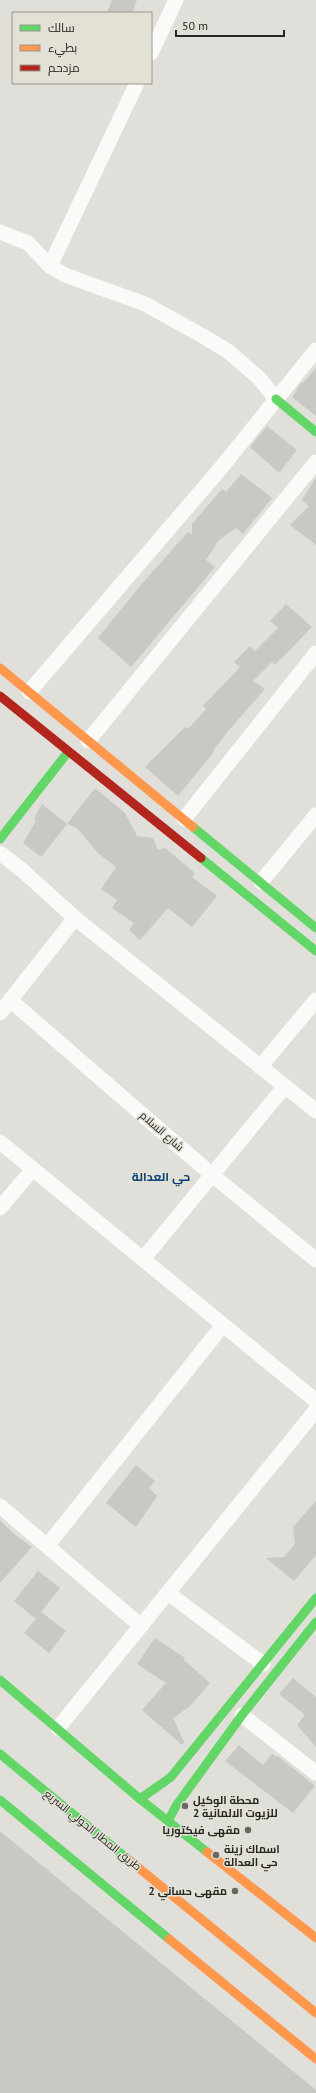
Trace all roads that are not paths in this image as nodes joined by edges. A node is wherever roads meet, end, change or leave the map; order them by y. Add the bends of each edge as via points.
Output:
1 (176, 0) edge
2 (152, 51) edge
3 (137, 84) edge
4 (0, 232) edge
5 (50, 266) junction
6 (316, 350) edge
7 (276, 399) junction
8 (316, 432) edge
9 (316, 462) edge
10 (316, 653) edge
11 (0, 668) edge
12 (30, 692) junction
13 (0, 696) edge
14 (88, 741) junction
15 (68, 752) junction
16 (316, 815) edge
17 (184, 819) junction
18 (172, 836) junction
19 (0, 839) edge
20 (0, 853) edge
21 (261, 882) junction
22 (75, 918) junction
23 (316, 928) edge
24 (316, 951) edge
25 (10, 1000) junction
26 (316, 1000) edge
27 (0, 1013) edge
28 (260, 1067) junction
29 (284, 1086) junction
30 (316, 1110) edge
31 (0, 1142) edge
32 (33, 1169) junction
33 (211, 1174) junction
34 (0, 1208) edge
35 (143, 1259) junction
36 (316, 1260) edge
37 (223, 1325) junction
38 (316, 1401) edge
39 (316, 1410) edge
40 (0, 1506) edge
41 (47, 1546) junction
42 (168, 1593) junction
43 (316, 1598) edge
44 (141, 1626) junction
45 (315, 1626) edge
46 (284, 1638) junction
47 (295, 1648) junction
48 (263, 1664) junction
49 (0, 1680) edge
50 (242, 1714) junction
51 (58, 1728) junction
52 (0, 1754) edge
53 (316, 1773) edge
54 (171, 1777) junction
55 (188, 1789) junction
56 (140, 1799) junction
57 (0, 1800) edge
58 (168, 1821) junction
59 (118, 1851) junction
60 (118, 1864) dead end
61 (110, 1875) dead end
62 (96, 1879) junction
63 (159, 1884) junction
64 (145, 1885) dead end
65 (134, 1895) dead end
66 (134, 1910) junction
67 (316, 1938) edge
68 (316, 2013) edge
69 (316, 2058) edge

1 - 2 street
3 - 5 street
4 - 5 street via 28,243
5 - 7 street via 65,275 144,304 183,324 229,352 259,378
6 - 7 street
7 - 8 main road
7 - 12 street via 220,469
9 - 14 street
10 - 17 street
11 - 12 main road
12 - 14 main road
13 - 15 main road
14 - 17 main road
15 - 18 main road
15 - 19 main road
16 - 21 street
17 - 18 main road
17 - 21 main road
18 - 24 main road
20 - 22 street
21 - 23 main road
22 - 25 street
22 - 28 street
25 - 27 street
25 - 33 street, شارع السلام
26 - 28 street
28 - 29 street
29 - 30 street
29 - 33 street
31 - 32 street
32 - 34 street
32 - 35 street
33 - 35 street
33 - 36 street, شارع السلام
35 - 37 street
37 - 38 street
37 - 41 street
39 - 42 street
40 - 41 street
41 - 44 street
42 - 44 street
42 - 48 street
43 - 46 main road
44 - 51 street
45 - 47 main road
46 - 47 main road
46 - 48 main road
47 - 50 main road
48 - 54 main road
49 - 51 main road
50 - 53 street
50 - 55 main road
51 - 56 main road
52 - 59 main road, طريق المطار الحولي السريع
54 - 55 main road via 177,1787
54 - 56 main road
55 - 58 main road
56 - 58 main road
57 - 62 main road
58 - 67 main road
59 - 60 main road
59 - 63 main road, طريق المطار الحولي السريع
61 - 62 main road
62 - 66 main road
63 - 64 main road
63 - 68 main road, طريق المطار الحولي السريع
65 - 66 main road
66 - 69 main road

